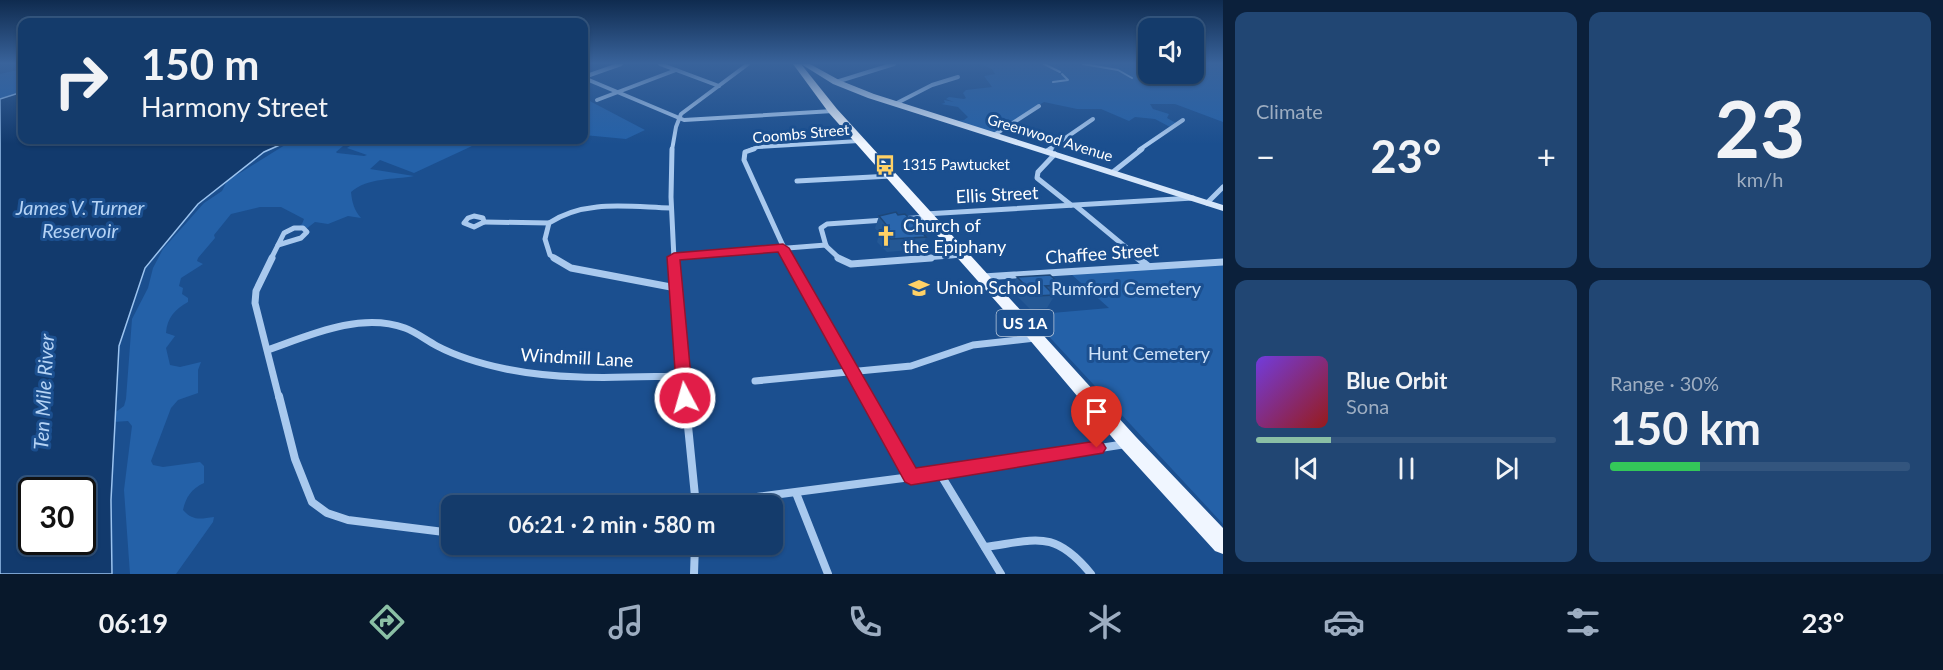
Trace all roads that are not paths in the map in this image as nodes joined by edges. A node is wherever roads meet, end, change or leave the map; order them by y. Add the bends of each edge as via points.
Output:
1 (615, 91) edge
2 (621, 91) edge
3 (713, 91) edge
4 (814, 91) edge
5 (860, 91) edge
6 (922, 91) edge
7 (618, 92) junction
8 (597, 100) dead end
9 (895, 104) junction
10 (1039, 106) dead end
11 (829, 107) junction
12 (678, 118) junction
13 (1093, 119) dead end
14 (1183, 120) dead end
15 (994, 135) junction
16 (859, 141) junction
17 (1051, 153) junction
18 (1113, 172) junction
19 (891, 176) junction
20 (797, 181) dead end
21 (1223, 187) edge
22 (1193, 198) junction
23 (1207, 202) junction
24 (1073, 206) junction
25 (671, 208) junction
26 (1223, 208) edge
27 (926, 215) junction
28 (484, 222) dead end
29 (549, 223) junction
30 (278, 245) junction
31 (826, 245) junction
32 (783, 248) junction
33 (962, 255) junction
34 (674, 257) junction
35 (1223, 262) edge
36 (1148, 266) junction
37 (983, 277) junction
38 (676, 288) junction
39 (1038, 338) junction
40 (268, 350) junction
41 (852, 372) junction
42 (682, 376) junction
43 (756, 381) dead end
44 (1129, 443) junction
45 (939, 472) junction
46 (911, 477) junction
47 (796, 493) junction
48 (695, 495) edge
49 (779, 495) edge
50 (441, 532) edge
51 (1223, 544) edge
52 (985, 547) junction
53 (695, 555) edge
54 (694, 574) edge
55 (828, 574) edge
56 (1001, 574) edge
57 (1091, 574) edge

1 - 7 street
2 - 7 street
3 - 12 street
4 - 11 main road, US 1A
5 - 9 street, Greenwood Avenue
6 - 9 street
7 - 8 street
7 - 12 street
9 - 15 street, Greenwood Avenue
10 - 15 street
11 - 12 street
11 - 16 main road, US 1A
12 - 25 street via 672,146
13 - 17 street
14 - 18 street
15 - 17 street, Greenwood Avenue
16 - 19 main road, US 1A
16 - 32 street, Coombs Street via 758,147 746,152 744,160
17 - 18 street, Greenwood Avenue
17 - 24 street via 1037,178
18 - 22 street, Greenwood Avenue
19 - 20 street
19 - 27 main road, US 1A
21 - 23 street
22 - 23 street, Greenwood Avenue
22 - 24 street, Ellis Street
23 - 26 street, Greenwood Avenue
24 - 27 street, Ellis Street
24 - 36 street
25 - 29 street via 593,207 562,213
25 - 34 street
27 - 31 street, Ellis Street via 827,224 820,232
27 - 33 main road, US 1A
28 - 29 street
29 - 38 street via 546,248 571,268
30 - 30 street via 301,238 307,230 289,229
30 - 40 street via 255,291
31 - 32 street
31 - 33 street via 837,259 850,264
32 - 34 street
32 - 41 street
33 - 37 main road, US 1A
34 - 38 street
35 - 36 street, Chaffee Street
36 - 37 street, Chaffee Street
37 - 39 main road, US 1A
38 - 42 street
39 - 41 street via 973,345 922,364
39 - 44 main road, US 1A
40 - 42 street, Windmill Lane via 326,330 381,323 408,330 459,356 506,370 552,376
40 - 50 street via 295,459 312,502 327,513 348,520
41 - 43 street
41 - 46 street
42 - 48 street
44 - 45 street
44 - 51 main road, US 1A
45 - 46 street
45 - 52 street
46 - 47 street
47 - 49 street
47 - 55 street
52 - 56 street
52 - 57 street via 1057,541 1078,556
53 - 54 street

